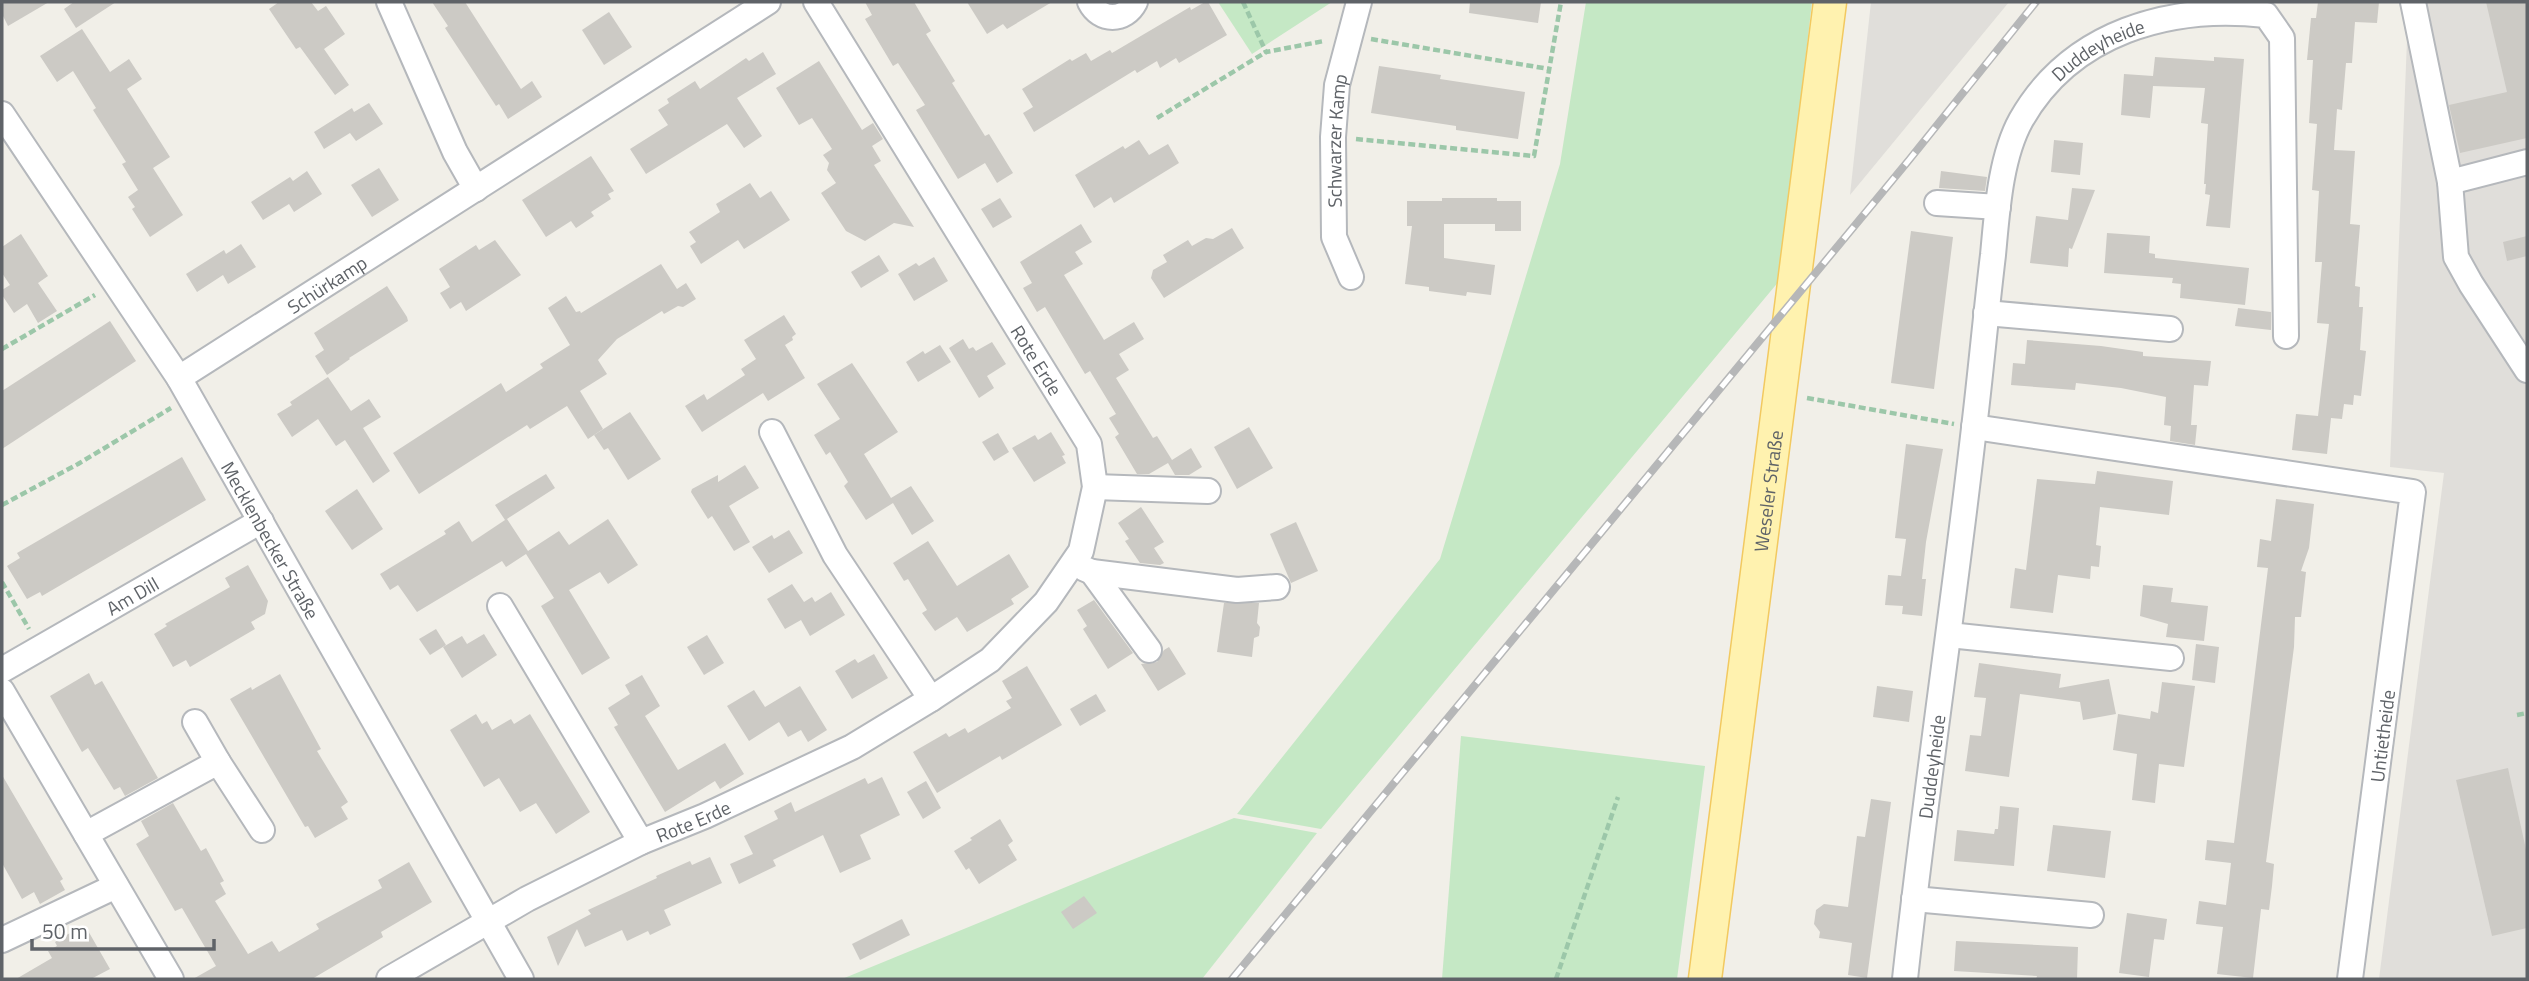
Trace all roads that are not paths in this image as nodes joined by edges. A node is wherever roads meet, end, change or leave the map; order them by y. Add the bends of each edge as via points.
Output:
1 (389, 2) edge
2 (768, 2) edge
3 (816, 2) edge
4 (1090, 2) edge
5 (1135, 2) edge
6 (1359, 2) edge
7 (1830, 2) edge
8 (2413, 2) edge
9 (2, 114) edge
10 (2527, 162) edge
11 (2450, 183) junction
12 (475, 189) junction
13 (1937, 203) dead end
14 (1998, 207) junction
15 (1351, 277) dead end
16 (1986, 313) junction
17 (2170, 328) dead end
18 (2286, 336) dead end
19 (2527, 370) edge
20 (179, 378) junction
21 (1974, 427) junction
22 (772, 432) dead end
23 (1095, 488) junction
24 (1208, 491) dead end
25 (261, 521) junction
26 (1083, 567) junction
27 (1276, 587) dead end
28 (500, 606) dead end
29 (1949, 635) junction
30 (1149, 650) dead end
31 (2171, 658) dead end
32 (2, 670) edge
33 (2, 691) edge
34 (931, 699) junction
35 (195, 722) dead end
36 (218, 762) junction
37 (262, 830) dead end
38 (86, 834) junction
39 (641, 842) junction
40 (116, 886) junction
41 (1914, 899) junction
42 (2091, 915) dead end
43 (487, 922) junction
44 (2, 940) edge
45 (172, 979) edge
46 (389, 979) edge
47 (521, 979) edge
48 (1705, 979) edge
49 (1905, 979) edge
50 (2350, 979) edge

1 - 12 street
2 - 12 street, Schürkamp
3 - 23 street, Rote Erde via 1089,444
4 - 5 street via 1101,15 1116,17 1130,11
6 - 15 street, Schwarzer Kamp via 1337,85 1334,137 1334,237
7 - 48 main road, Weseler Straße
8 - 11 street
9 - 20 street, Mecklenbecker Straße
10 - 11 street
11 - 19 street via 2456,257
12 - 20 street, Schürkamp
13 - 14 street
14 - 16 street, Duddeyheide
14 - 18 street, Duddeyheide via 2001,176 2020,121 2053,75 2096,43 2152,21 2230,11 2266,15 2282,38
16 - 17 street
16 - 21 street, Duddeyheide
20 - 25 street, Mecklenbecker Straße
21 - 29 street, Duddeyheide
21 - 50 street, Untietheide via 2413,492
22 - 34 street via 835,555
23 - 24 street
23 - 26 street, Rote Erde via 1081,551
25 - 32 street, Am Dill
25 - 43 street, Mecklenbecker Straße
26 - 27 street via 1237,590
26 - 30 street
26 - 34 street, Rote Erde via 989,660
28 - 39 street, Rote Erde
29 - 31 street
29 - 41 street, Duddeyheide
33 - 38 street
34 - 39 street, Rote Erde via 852,747
35 - 36 street
36 - 37 street
36 - 38 street
38 - 40 street
39 - 43 street, Rote Erde
40 - 44 street
40 - 45 street
41 - 42 street
41 - 49 street, Duddeyheide
43 - 46 street
43 - 47 street, Mecklenbecker Straße

